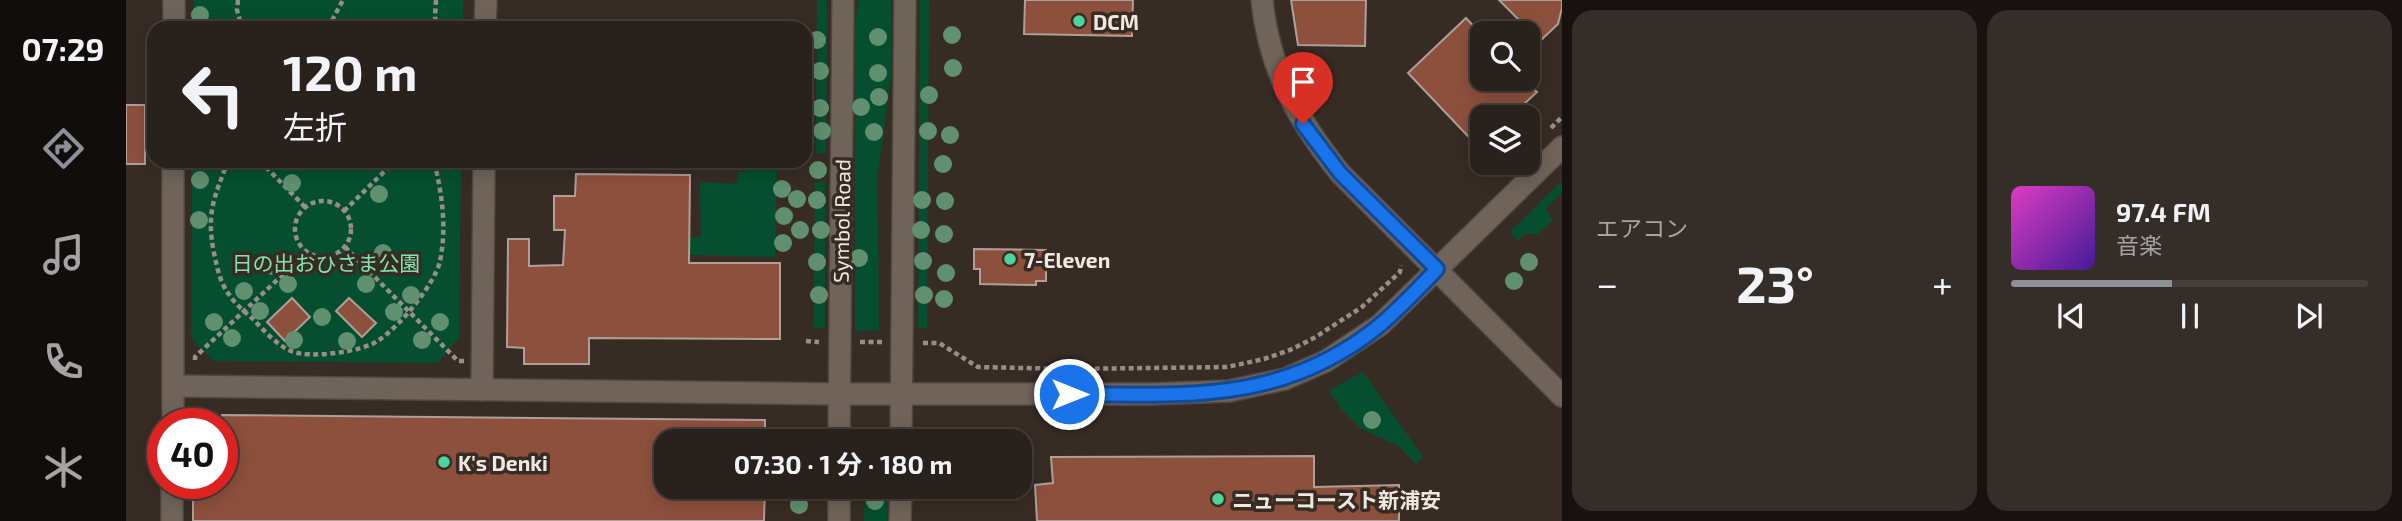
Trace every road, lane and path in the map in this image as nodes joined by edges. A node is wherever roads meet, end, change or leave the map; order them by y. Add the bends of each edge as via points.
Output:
1 (174, 0) edge
2 (237, 0) edge
3 (343, 0) edge
4 (436, 0) edge
5 (485, 0) edge
6 (843, 0) edge
7 (905, 0) edge
8 (1262, 0) edge
9 (174, 21) edge
10 (240, 21) edge
11 (332, 21) edge
12 (436, 21) edge
13 (485, 21) edge
14 (1562, 147) edge
15 (173, 168) edge
16 (225, 168) edge
17 (267, 168) edge
18 (388, 168) edge
19 (436, 168) edge
20 (484, 168) edge
21 (306, 208) junction
22 (344, 211) junction
23 (345, 247) junction
24 (1415, 247) junction
25 (307, 252) junction
26 (1437, 269) junction
27 (244, 310) junction
28 (408, 311) junction
29 (806, 341) dead end
30 (840, 342) junction
31 (902, 342) junction
32 (482, 361) junction
33 (183, 386) junction
34 (482, 390) junction
35 (901, 393) junction
36 (839, 394) junction
37 (1562, 396) edge
38 (177, 408) edge
39 (839, 429) edge
40 (901, 429) edge
41 (173, 499) edge
42 (839, 499) edge
43 (901, 499) edge
44 (172, 521) edge
45 (839, 521) edge
46 (900, 521) edge

1 - 9 street
2 - 10 path
3 - 11 path
4 - 12 path
5 - 13 street
6 - 30 street, Symbol Road
7 - 31 street
8 - 24 street via 1278,72 1303,124 1340,173
14 - 26 street
15 - 33 street
16 - 27 path via 209,228 217,270 228,294
17 - 21 path
18 - 22 path
19 - 28 path via 444,232 439,264
20 - 32 street
21 - 22 path via 327,202
21 - 25 path via 296,230
22 - 23 path via 351,228
23 - 25 path via 330,256
23 - 28 path
24 - 26 street
24 - 31 path via 1401,261 1400,272 1336,325 1290,350 1227,367 978,367 939,343
25 - 27 path
26 - 35 street via 1380,325 1326,361 1285,379 1198,393
26 - 37 street
27 - 28 path via 291,351 313,354 378,341
27 - 33 path via 195,357
28 - 32 path via 458,361
29 - 30 path
30 - 31 path
30 - 36 street, Symbol Road
31 - 35 street
32 - 34 street
33 - 34 street
33 - 38 street
34 - 36 street
35 - 36 street
35 - 40 street
36 - 39 street, Symbol Road
41 - 44 street
42 - 45 street
43 - 46 street

